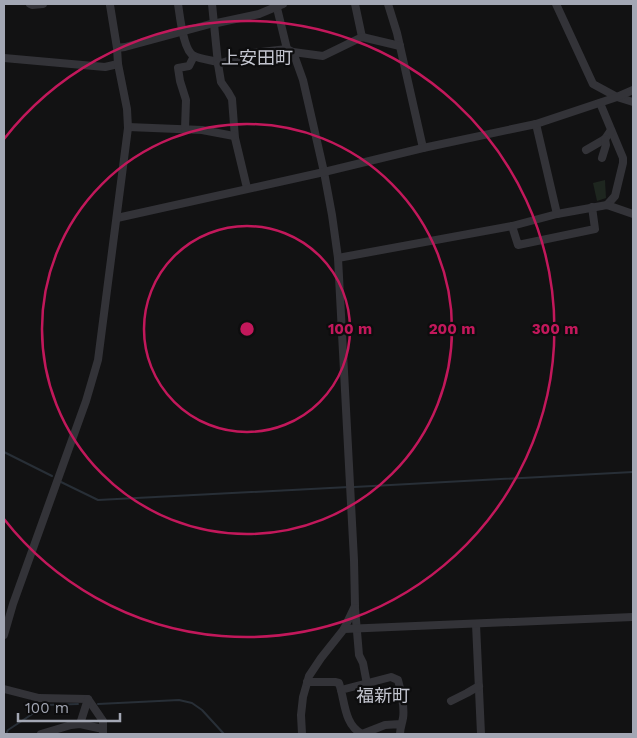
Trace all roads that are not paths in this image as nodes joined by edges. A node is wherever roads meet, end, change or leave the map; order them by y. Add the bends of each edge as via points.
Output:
1 (30, 4) edge
2 (43, 4) edge
3 (178, 4) edge
4 (212, 4) edge
5 (355, 4) edge
6 (388, 4) edge
7 (556, 4) edge
8 (109, 5) edge
9 (278, 5) edge
10 (214, 22) junction
11 (183, 31) junction
12 (362, 37) junction
13 (400, 46) junction
14 (117, 48) junction
15 (290, 51) junction
16 (194, 56) junction
17 (4, 58) edge
18 (218, 63) junction
19 (118, 64) junction
20 (633, 90) edge
21 (617, 97) junction
22 (633, 102) edge
23 (600, 103) junction
24 (536, 124) junction
25 (128, 127) junction
26 (185, 129) junction
27 (611, 130) junction
28 (234, 136) junction
29 (605, 139) junction
30 (424, 148) junction
31 (586, 150) dead end
32 (602, 158) dead end
33 (324, 172) junction
34 (247, 188) junction
35 (607, 205) junction
36 (592, 207) junction
37 (558, 214) junction
38 (633, 214) edge
39 (117, 218) junction
40 (512, 226) junction
41 (338, 258) junction
42 (355, 606) junction
43 (633, 617) edge
44 (476, 624) junction
45 (357, 629) junction
46 (344, 630) junction
47 (4, 635) edge
48 (307, 682) junction
49 (367, 684) junction
50 (479, 686) junction
51 (4, 689) edge
52 (341, 690) junction
53 (88, 699) junction
54 (451, 701) dead end
55 (80, 724) junction
56 (401, 724) junction
57 (52, 732) edge
58 (103, 732) edge
59 (41, 734) edge
60 (302, 734) edge
61 (362, 734) edge
62 (400, 734) edge
63 (481, 734) edge

1 - 2 street
3 - 11 street
4 - 10 street
5 - 12 street
6 - 13 street
7 - 21 street via 593,84
8 - 14 street
9 - 10 street via 258,14
9 - 15 street
10 - 11 street
10 - 18 street
11 - 14 street
11 - 16 street via 183,38
12 - 13 street
12 - 15 street via 323,56
13 - 30 street
14 - 19 street
15 - 18 street via 253,53
15 - 33 street via 303,80
16 - 18 street
16 - 26 street via 189,66 178,68 186,100
17 - 19 street via 105,67
18 - 28 street via 221,82 232,99
19 - 25 street
20 - 21 street
21 - 22 street
21 - 23 street
23 - 24 street
23 - 27 street
24 - 30 street
24 - 37 street
25 - 26 street
25 - 39 street
26 - 28 street
27 - 29 street
27 - 35 street via 623,163 616,196
28 - 34 street
29 - 31 street
29 - 32 street
30 - 33 street
33 - 34 street
33 - 41 street
34 - 39 street
35 - 36 street
35 - 38 street
36 - 37 street
36 - 40 street via 595,229 518,245
37 - 40 street
39 - 47 street via 98,360
40 - 41 street
41 - 42 street
42 - 45 street
42 - 46 street
43 - 44 street
44 - 45 street
44 - 50 street
45 - 46 street
45 - 49 street via 358,655
46 - 48 street via 320,658
48 - 52 street via 336,682
48 - 60 street via 302,697
49 - 52 street
49 - 56 street via 391,677 398,680 404,709
50 - 54 street
50 - 63 street
51 - 53 street via 39,698
52 - 61 street via 350,724
53 - 55 street
53 - 58 street via 103,721
55 - 57 street
55 - 58 street
56 - 61 street via 385,725
56 - 62 street
57 - 59 street

